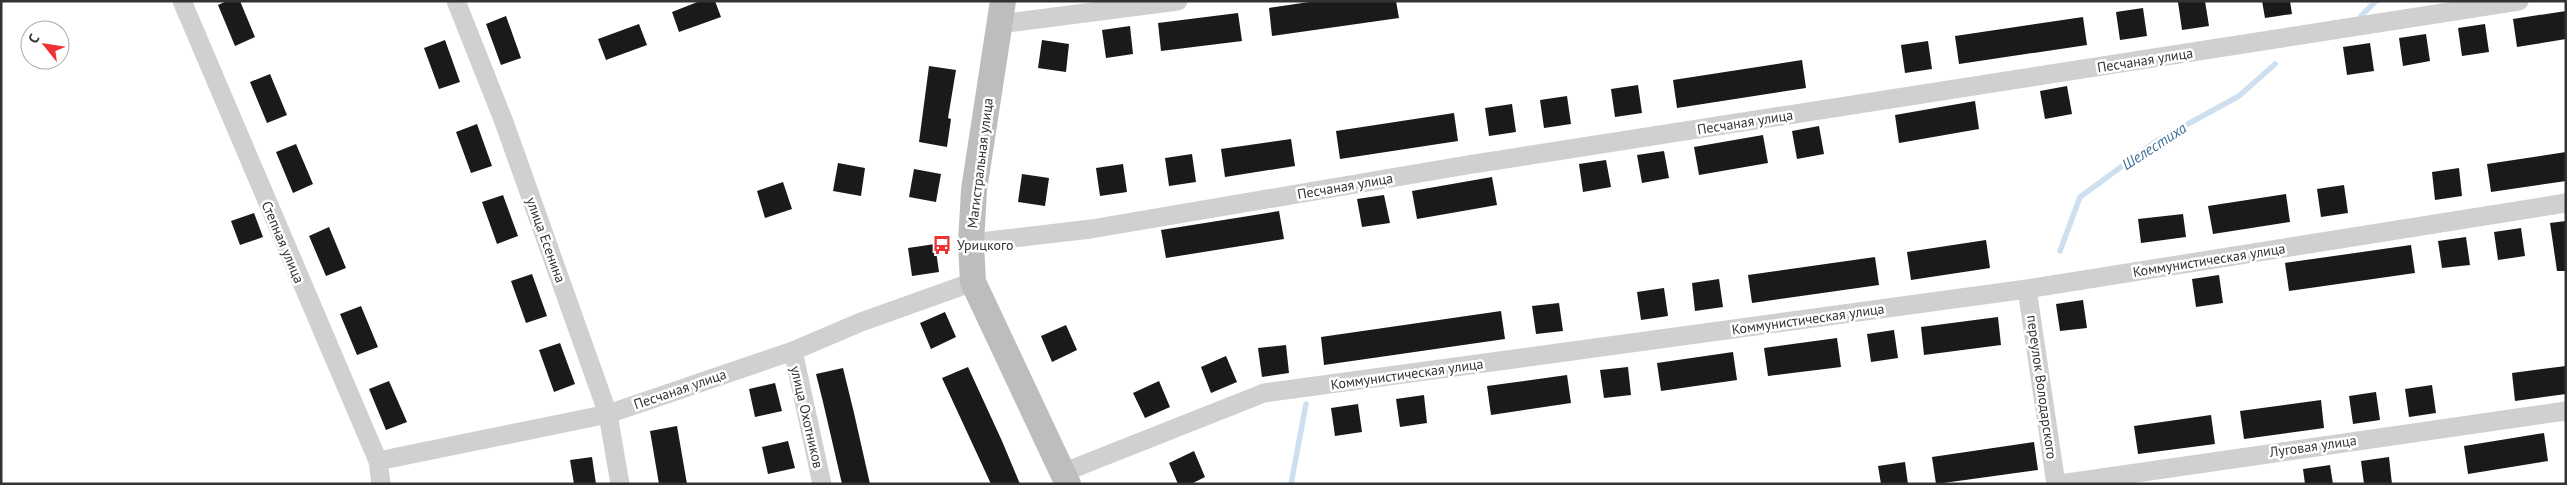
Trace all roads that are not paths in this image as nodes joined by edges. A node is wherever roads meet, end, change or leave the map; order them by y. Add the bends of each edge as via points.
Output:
1 (182, 1) edge
2 (456, 1) edge
3 (1178, 1) edge
4 (2519, 1) edge
5 (1001, 13) edge
6 (2566, 203) edge
7 (971, 243) junction
8 (973, 282) junction
9 (2027, 289) junction
10 (793, 351) junction
11 (2566, 411) edge
12 (608, 414) junction
13 (378, 462) junction
14 (1065, 478) edge
15 (381, 484) edge
16 (620, 484) edge
17 (822, 484) edge
18 (2056, 484) edge
19 (2060, 484) edge

1 - 13 street, Степная улица
2 - 12 street, улица Есенина via 504,122
3 - 5 street
4 - 7 street, Песчаная улица via 1476,164 1091,229
5 - 7 street, Магистральная улица via 974,190
6 - 9 street, Коммунистическая улица
7 - 8 street, Магистральная улица
8 - 10 street, Песчаная улица via 861,322
8 - 14 street, Магистральная улица
9 - 14 street, Коммунистическая улица via 1264,393
9 - 18 street, переулок Володарского
10 - 12 street, Песчаная улица
10 - 17 street, улица Охотников
11 - 19 street, Луговая улица
12 - 13 street, Песчаная улица
12 - 16 street, улица Есенина
13 - 15 street, Степная улица

